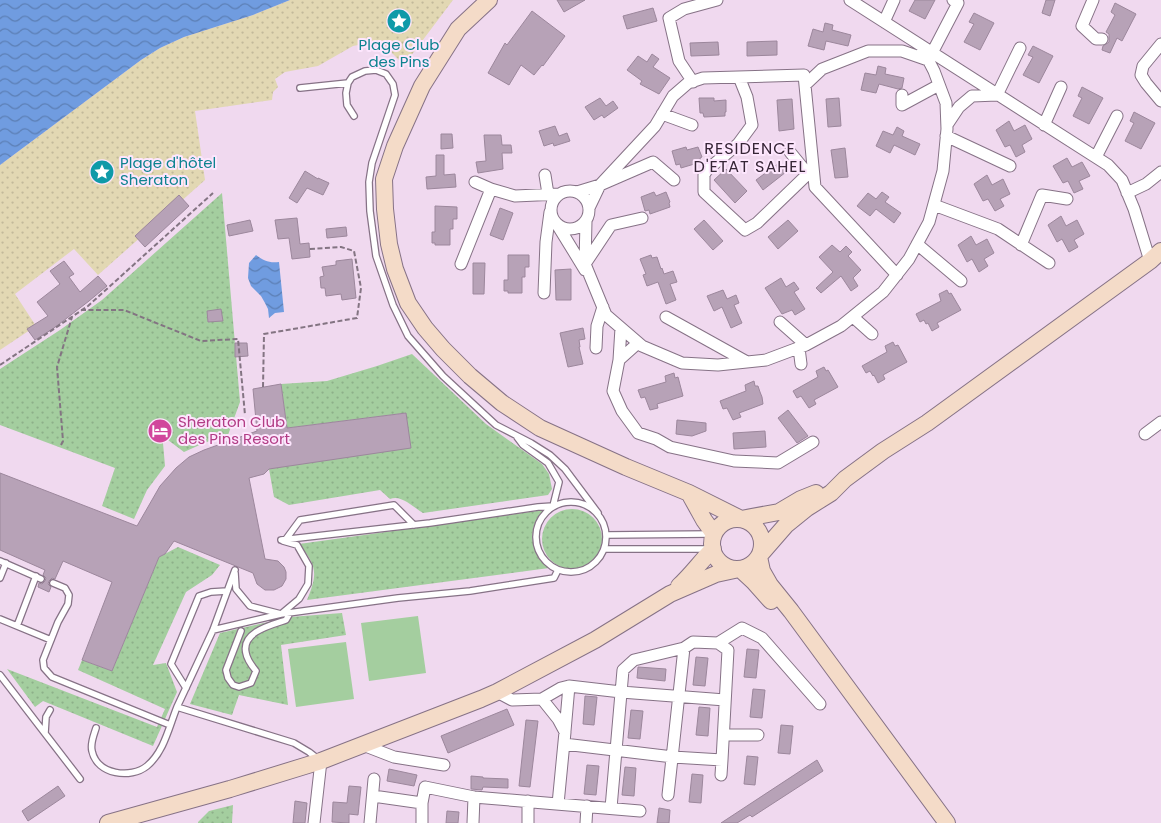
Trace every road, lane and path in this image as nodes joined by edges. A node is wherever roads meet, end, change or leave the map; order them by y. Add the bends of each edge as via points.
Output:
1 (489, 0) edge
2 (717, 0) edge
3 (850, 0) edge
4 (894, 0) edge
5 (953, 0) edge
6 (1093, 0) edge
7 (884, 22) junction
8 (1102, 39) dead end
9 (1161, 44) edge
10 (1020, 48) dead end
11 (930, 56) junction
12 (739, 77) junction
13 (693, 82) junction
14 (348, 83) junction
15 (804, 85) junction
16 (939, 85) junction
17 (1061, 87) dead end
18 (300, 88) dead end
19 (902, 95) dead end
20 (997, 95) junction
21 (1161, 101) edge
22 (662, 114) junction
23 (354, 116) dead end
24 (1117, 116) dead end
25 (692, 124) dead end
26 (1044, 125) junction
27 (946, 130) junction
28 (790, 152) dead end
29 (1096, 157) junction
30 (1010, 166) dead end
31 (810, 172) junction
32 (1161, 172) edge
33 (545, 175) dead end
34 (674, 180) dead end
35 (475, 182) dead end
36 (600, 185) junction
37 (491, 189) junction
38 (577, 192) junction
39 (213, 193) dead end
40 (1128, 193) junction
41 (554, 194) junction
42 (1067, 199) dead end
43 (934, 205) junction
44 (589, 208) junction
45 (550, 210) junction
46 (642, 218) dead end
47 (586, 221) junction
48 (558, 226) junction
49 (917, 244) junction
50 (1021, 244) junction
51 (310, 250) dead end
52 (1156, 256) edge
53 (461, 264) dead end
54 (585, 264) junction
55 (1049, 264) dead end
56 (896, 275) junction
57 (591, 280) junction
58 (961, 281) dead end
59 (544, 293) dead end
60 (603, 307) junction
61 (82, 310) junction
62 (72, 317) junction
63 (666, 317) dead end
64 (853, 317) junction
65 (780, 322) dead end
66 (621, 328) junction
67 (872, 334) dead end
68 (638, 342) junction
69 (802, 346) junction
70 (596, 348) dead end
71 (619, 360) junction
72 (747, 362) junction
73 (801, 364) dead end
74 (0, 365) edge
75 (263, 387) dead end
76 (245, 415) dead end
77 (1161, 422) edge
78 (1145, 434) dead end
79 (516, 435) junction
80 (813, 442) dead end
81 (61, 445) dead end
82 (845, 480) junction
83 (689, 493) junction
84 (553, 506) junction
85 (598, 513) junction
86 (741, 519) junction
87 (414, 525) junction
88 (607, 535) junction
89 (283, 540) junction
90 (714, 542) junction
91 (605, 549) junction
92 (759, 556) junction
93 (3, 562) edge
94 (740, 569) junction
95 (558, 570) junction
96 (0, 578) edge
97 (53, 583) dead end
98 (227, 591) junction
99 (670, 594) junction
100 (290, 613) junction
101 (281, 614) junction
102 (0, 619) edge
103 (17, 626) junction
104 (213, 630) junction
105 (241, 631) dead end
106 (51, 640) junction
107 (718, 643) junction
108 (684, 648) junction
109 (0, 675) edge
110 (569, 686) junction
111 (186, 688) junction
112 (497, 692) junction
113 (621, 692) junction
114 (679, 697) junction
115 (542, 699) junction
116 (724, 700) junction
117 (820, 704) dead end
118 (177, 707) junction
119 (50, 710) dead end
120 (170, 726) junction
121 (96, 728) dead end
122 (565, 732) junction
123 (44, 733) junction
124 (724, 735) junction
125 (758, 735) dead end
126 (564, 744) junction
127 (363, 745) junction
128 (616, 750) junction
129 (673, 757) junction
130 (722, 760) junction
131 (321, 761) junction
132 (444, 765) dead end
133 (721, 775) dead end
134 (80, 779) dead end
135 (374, 779) dead end
136 (668, 795) dead end
137 (373, 796) junction
138 (474, 796) junction
139 (528, 801) junction
140 (422, 802) junction
141 (558, 804) junction
142 (587, 806) junction
143 (611, 808) junction
144 (640, 810) dead end
145 (108, 823) edge
146 (314, 823) edge
147 (370, 823) edge
148 (422, 823) edge
149 (473, 823) edge
150 (528, 823) edge
151 (586, 823) edge
152 (934, 823) edge
153 (947, 823) edge

1 - 83 main road via 458,29 422,86 384,179 389,244 408,303 443,349 502,403 540,428
2 - 13 street via 684,9 669,18 679,61
3 - 7 street
4 - 7 street
5 - 11 street via 958,3
6 - 8 street via 1082,26 1096,39
7 - 11 street via 921,46
9 - 21 street via 1143,66 1140,75
10 - 20 street
11 - 15 street via 902,51 868,51 822,69
11 - 16 street
11 - 20 street
12 - 13 street via 703,78
12 - 15 street via 804,75
12 - 31 street via 752,125 738,144 707,170 704,192 745,230 757,223
13 - 22 street via 673,96
14 - 18 lane
14 - 23 lane via 347,105
14 - 79 lane via 352,77 376,70 386,74 393,84 395,95 372,163 369,182 376,256 392,305 408,336 443,376 496,425
15 - 31 street
16 - 19 street via 902,105
16 - 27 street via 946,103
17 - 26 street
20 - 26 street
20 - 27 street via 972,96 959,107
22 - 25 street
22 - 36 street via 655,126
24 - 29 street
26 - 29 street
27 - 30 street
27 - 43 street via 943,171
28 - 31 street
29 - 40 street via 1122,180
31 - 56 street via 815,187
32 - 40 street
33 - 41 street
34 - 36 street via 653,162
35 - 37 street
36 - 38 street
36 - 44 street
37 - 41 street via 515,196
37 - 53 street
38 - 41 street
38 - 44 street
39 - 61 path
40 - 52 street
41 - 45 street
42 - 50 street via 1042,195
43 - 49 street
43 - 50 street via 998,229
44 - 47 street
45 - 48 street
45 - 59 street
46 - 54 street via 611,225
47 - 48 street via 570,230
47 - 54 street
48 - 57 street
49 - 56 street
49 - 58 street
50 - 55 street
51 - 75 path via 341,248 354,251 361,288 357,318 264,334
52 - 82 main road
54 - 57 street
56 - 64 street via 883,292
57 - 60 street
60 - 66 street via 606,315
60 - 70 street via 597,326
61 - 62 path
61 - 76 path via 124,310 201,340 238,339
62 - 74 path
62 - 81 path via 57,367
63 - 72 street
64 - 67 street
64 - 69 street
65 - 69 street
66 - 68 street
66 - 71 street
68 - 71 street
68 - 72 street via 682,362 718,365
69 - 72 street via 766,360
69 - 73 street
71 - 80 street via 613,391 638,433 670,446 734,461 778,463
77 - 78 street
79 - 84 lane via 523,445 548,463 558,482
79 - 85 lane via 550,455 565,469
82 - 86 main road via 779,512
82 - 92 main road via 786,525
83 - 86 main road
83 - 90 main road
84 - 85 lane via 577,501
84 - 87 lane
84 - 95 lane via 538,522 536,545 548,564
85 - 88 lane
86 - 90 main road via 733,519 719,527
86 - 92 main road via 756,527 760,534 762,549
87 - 89 lane
87 - 89 lane via 394,505 300,520
88 - 90 lane
88 - 91 lane
89 - 101 lane via 297,545 310,566 308,584 299,599
90 - 91 lane
90 - 94 main road via 715,556 725,566
90 - 99 main road via 693,573
91 - 95 lane via 599,559 580,571
92 - 94 main road via 754,563
92 - 153 main road via 770,585
93 - 96 lane
93 - 103 lane via 38,577
94 - 99 main road via 716,574
94 - 152 main road via 784,616
95 - 100 lane via 554,578
97 - 106 lane via 65,588 70,595
98 - 101 lane via 235,570 236,589 250,606
98 - 104 lane
98 - 111 lane via 198,596 171,664
99 - 112 main road via 595,640
100 - 101 lane
100 - 105 lane via 286,620 266,626 246,643 245,651 256,671 251,683 239,687 232,685 226,670
101 - 104 lane
102 - 103 lane
103 - 106 lane
104 - 111 lane
106 - 120 lane via 43,660 44,668 52,677
107 - 108 street via 693,642
107 - 116 street via 728,650
107 - 117 street via 742,628 762,638
108 - 113 street via 634,660 623,670
108 - 114 street
109 - 123 lane
110 - 113 street
110 - 115 street
110 - 122 street
111 - 118 lane
112 - 115 street via 512,700
112 - 127 main road
113 - 114 street
113 - 128 street
114 - 116 street
114 - 129 street
115 - 122 street
116 - 124 street
118 - 120 lane
118 - 131 lane via 294,743
119 - 123 lane
120 - 121 lane via 160,752 146,766 130,773 104,768 97,761 92,752
122 - 126 street
123 - 134 lane
124 - 125 street
124 - 130 street
126 - 128 street
126 - 141 street
127 - 131 main road
127 - 132 street via 394,757
128 - 129 street
128 - 143 street
129 - 130 street
129 - 136 street
130 - 133 street
131 - 145 main road
131 - 146 street
135 - 137 street
137 - 140 street
137 - 147 street
138 - 139 street
138 - 140 street via 425,787
138 - 149 street
139 - 141 street
139 - 150 street
140 - 148 street
141 - 142 street
142 - 143 street
142 - 151 street
143 - 144 street

